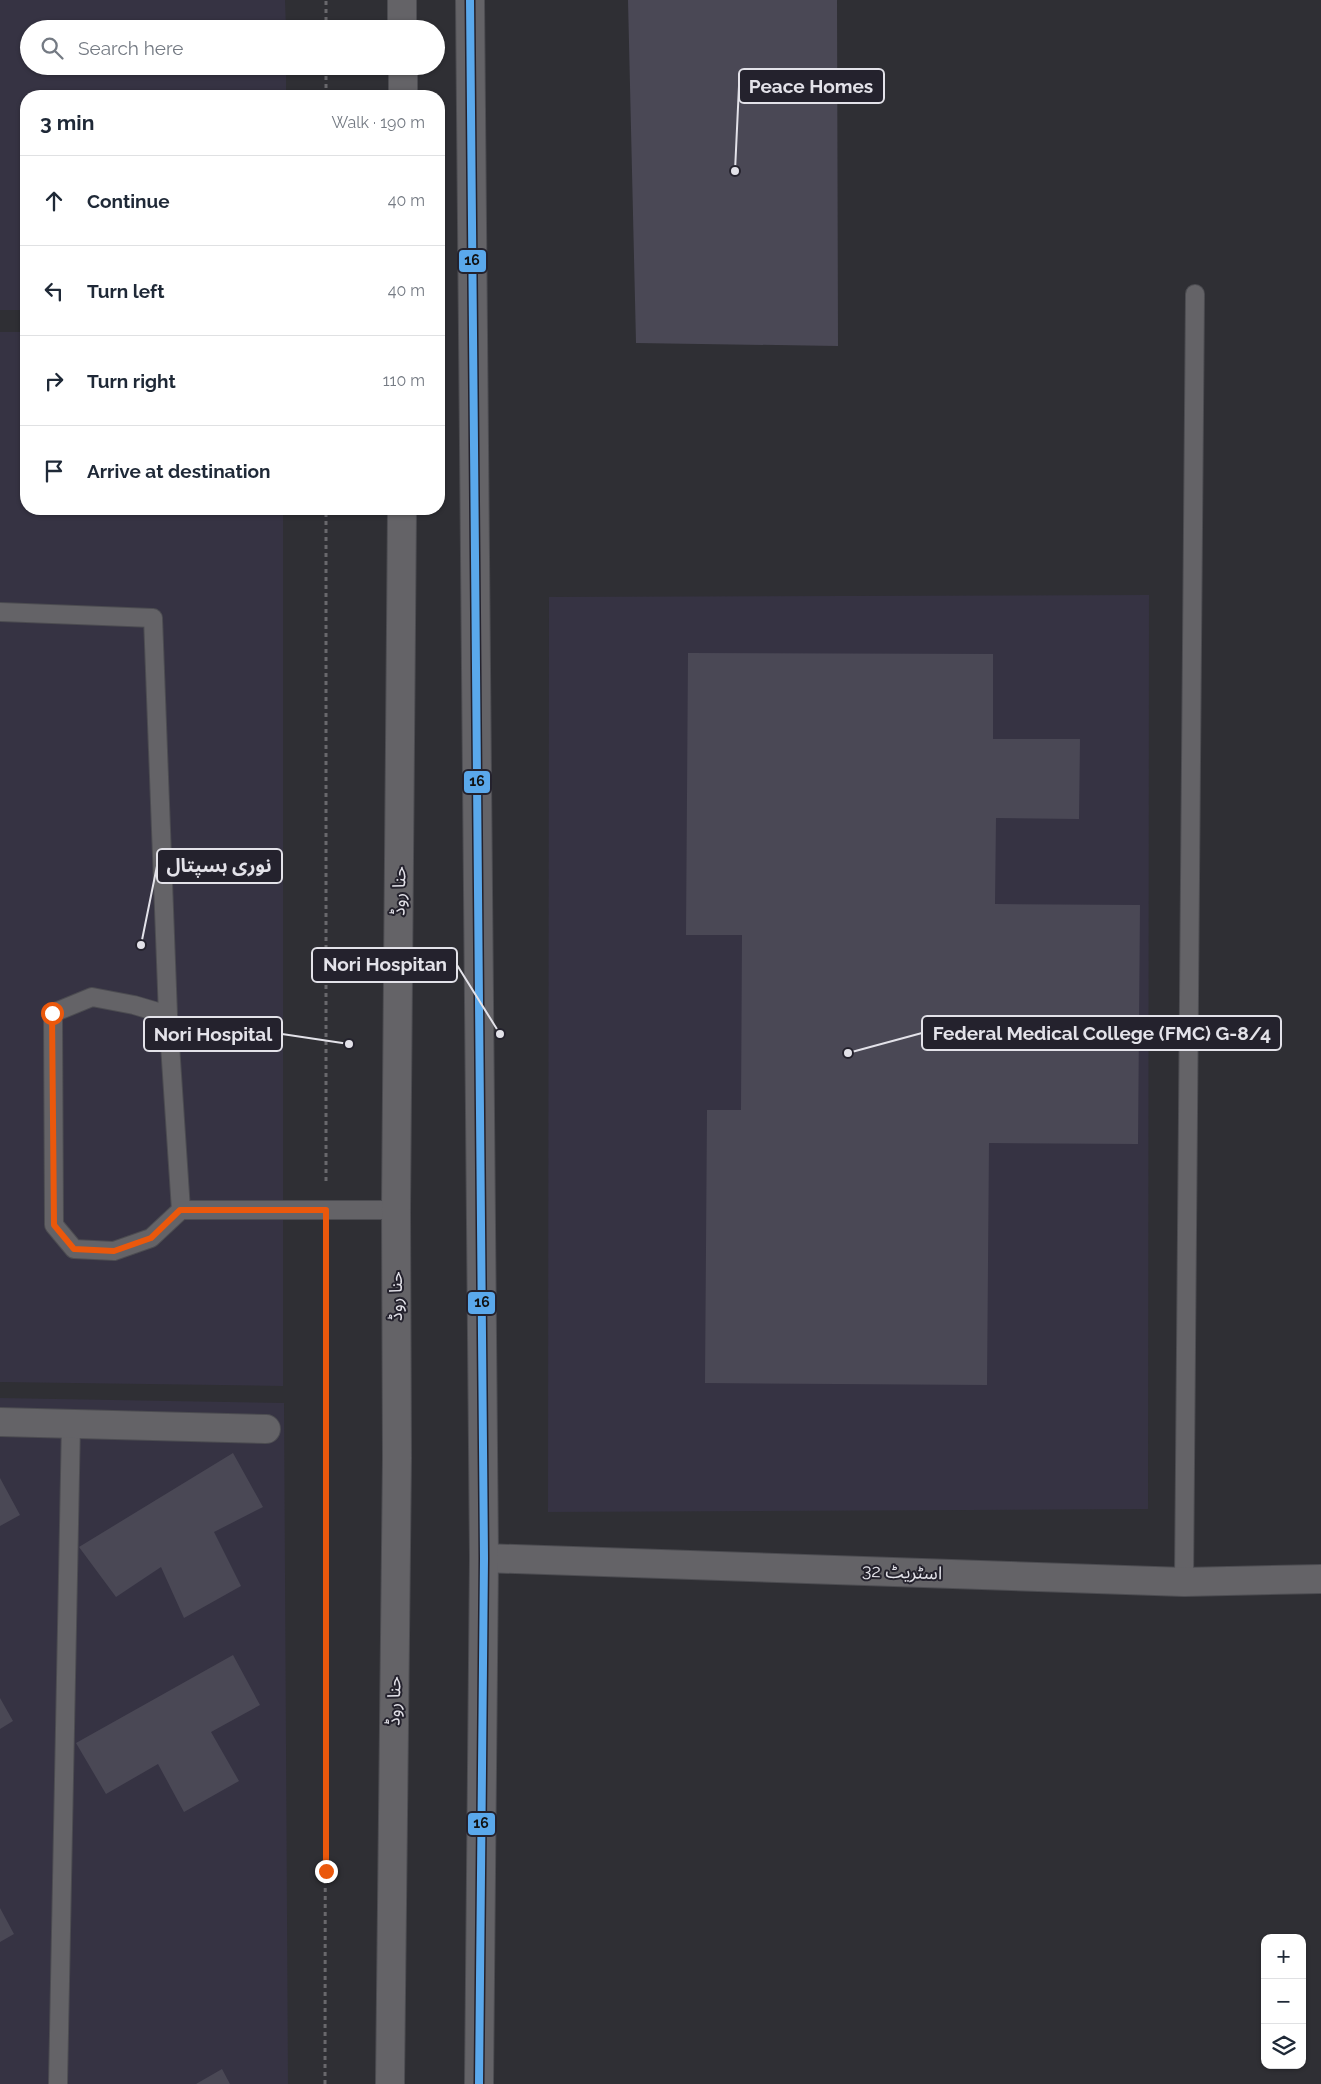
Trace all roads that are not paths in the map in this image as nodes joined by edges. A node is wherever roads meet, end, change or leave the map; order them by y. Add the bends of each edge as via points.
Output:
1 (402, 0) edge
2 (470, 0) edge
3 (402, 20) edge
4 (403, 75) edge
5 (403, 90) edge
6 (1195, 294) dead end
7 (402, 515) edge
8 (0, 612) edge
9 (168, 1015) junction
10 (180, 1210) junction
11 (396, 1210) junction
12 (0, 1422) edge
13 (71, 1423) junction
14 (266, 1428) dead end
15 (484, 1558) junction
16 (1321, 1579) edge
17 (1184, 1582) junction
18 (58, 2084) edge
19 (390, 2084) edge
20 (479, 2084) edge

1 - 3 street
2 - 15 street
4 - 5 street
6 - 17 lane
7 - 11 street, حنا روڈ
8 - 9 lane via 153,618
9 - 10 lane
9 - 10 lane via 92,997 52,1013 54,1225 74,1249 114,1251 151,1238
10 - 11 lane
11 - 19 street, حنا روڈ via 397,1458
12 - 13 street
13 - 14 street
13 - 18 lane
15 - 17 street, اسٹریٹ 32
15 - 20 street
16 - 17 street, اسٹریٹ 32

